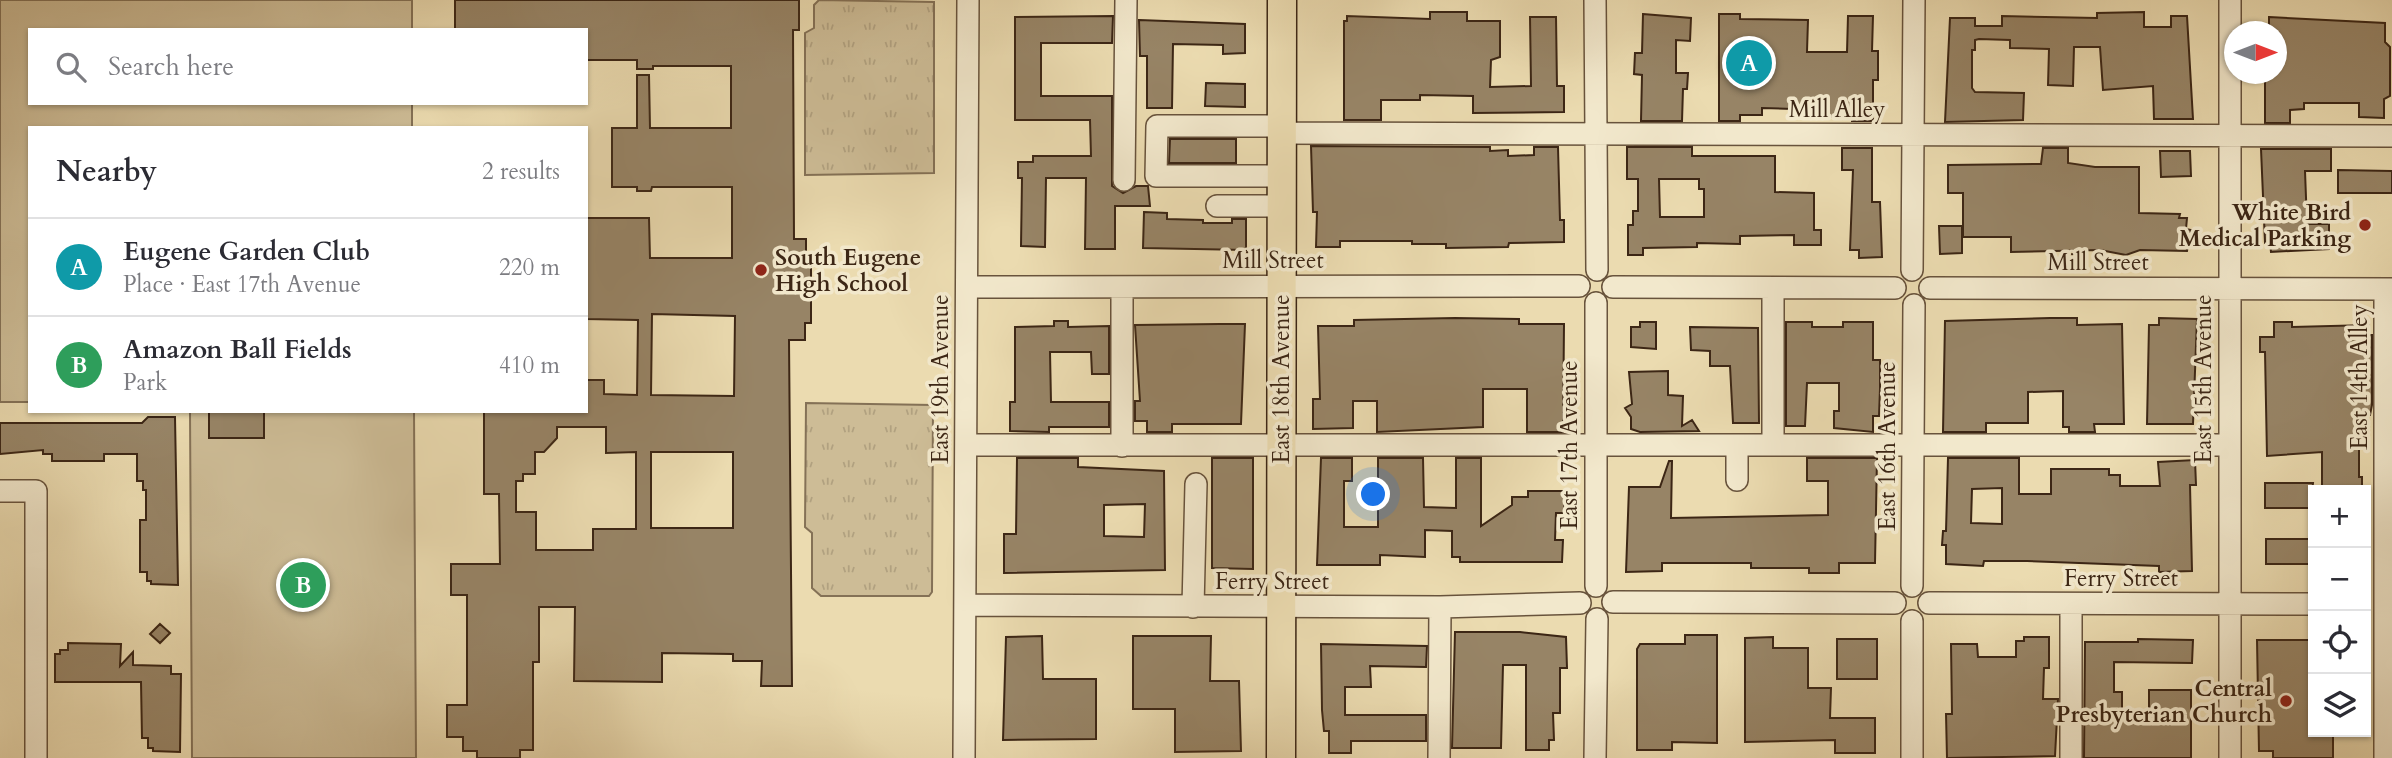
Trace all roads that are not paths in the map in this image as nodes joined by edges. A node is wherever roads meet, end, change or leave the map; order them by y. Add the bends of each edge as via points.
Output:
1 (968, 0) edge
2 (1126, 0) edge
3 (1282, 0) edge
4 (1595, 0) edge
5 (1914, 0) edge
6 (2230, 0) edge
7 (1282, 129) junction
8 (1595, 134) junction
9 (1912, 135) junction
10 (2230, 135) junction
11 (2392, 136) edge
12 (1282, 176) junction
13 (1124, 180) dead end
14 (1217, 206) dead end
15 (1282, 206) junction
16 (1597, 270) junction
17 (1912, 270) junction
18 (1579, 286) junction
19 (967, 287) junction
20 (1122, 287) junction
21 (1282, 287) junction
22 (1613, 287) junction
23 (1773, 288) junction
24 (1895, 288) junction
25 (1930, 288) junction
26 (2230, 289) junction
27 (2389, 289) edge
28 (1596, 303) junction
29 (1914, 305) junction
30 (966, 445) junction
31 (1595, 445) junction
32 (1737, 445) junction
33 (1773, 445) junction
34 (1914, 445) junction
35 (2229, 445) junction
36 (1122, 446) junction
37 (1281, 446) junction
38 (1737, 480) dead end
39 (1196, 484) dead end
40 (0, 491) edge
41 (1596, 586) junction
42 (1912, 586) junction
43 (1614, 602) junction
44 (1580, 603) junction
45 (1895, 603) junction
46 (1929, 603) junction
47 (2071, 604) junction
48 (2230, 604) junction
49 (2308, 604) edge
50 (965, 605) junction
51 (2381, 605) edge
52 (1193, 607) junction
53 (1282, 607) junction
54 (1440, 607) junction
55 (1597, 620) junction
56 (1912, 621) junction
57 (36, 758) edge
58 (964, 758) edge
59 (1281, 758) edge
60 (1438, 758) edge
61 (1595, 758) edge
62 (1912, 758) edge
63 (2071, 758) edge
64 (2230, 758) edge
65 (2385, 758) edge

1 - 19 street, East 19th Avenue
2 - 13 street
3 - 7 main road, East 18th Avenue
4 - 8 street
5 - 9 street
6 - 10 street, East 15th Avenue
7 - 8 street, Mill Alley
7 - 12 main road, East 18th Avenue
7 - 12 street, Mill Alley via 1157,126 1156,176
8 - 9 street, Mill Alley
8 - 16 street
9 - 10 street, Mill Alley
9 - 17 street
10 - 11 street, Mill Alley
10 - 26 street, East 15th Avenue
12 - 15 main road, East 18th Avenue
14 - 15 street
15 - 21 main road, East 18th Avenue
16 - 18 street via 1585,274
16 - 22 street via 1609,275
17 - 24 street via 1898,278
17 - 25 street via 1927,277
18 - 21 street, Mill Street
18 - 28 street via 1584,298
19 - 20 street, Mill Street
19 - 30 street, East 19th Avenue
20 - 21 street, Mill Street
20 - 36 street
21 - 37 main road, East 18th Avenue
22 - 23 street
22 - 28 street via 1608,299
23 - 24 street
23 - 33 street
24 - 29 street via 1901,301
25 - 26 street, Mill Street
25 - 29 street via 1923,301
26 - 27 street, Mill Street
26 - 35 street, East 15th Avenue
27 - 51 street, East 14th Alley
28 - 31 street, East 17th Avenue
29 - 34 street, East 16th Avenue
30 - 36 street
30 - 50 street, East 19th Avenue
31 - 32 street
31 - 37 street
31 - 41 street, East 17th Avenue
32 - 33 street
32 - 38 street
33 - 34 street
34 - 35 street
34 - 42 street, East 16th Avenue
35 - 48 street, East 15th Avenue
36 - 37 street
37 - 53 main road, East 18th Avenue
39 - 52 street
40 - 57 street via 36,491
41 - 43 street via 1608,590
41 - 44 street via 1584,591
42 - 45 street via 1898,593
42 - 46 street via 1926,593
43 - 45 street
43 - 55 street via 1609,614
44 - 54 street, Ferry Street
44 - 55 street via 1585,615
45 - 56 street via 1898,614
46 - 47 street, Ferry Street
46 - 56 street via 1922,617
47 - 48 street, Ferry Street
47 - 63 street
48 - 49 street, Ferry Street
48 - 64 street, East 15th Avenue
50 - 52 street, Ferry Street
50 - 58 street, East 19th Avenue
51 - 65 street, East 14th Alley
52 - 53 street, Ferry Street
53 - 54 street, Ferry Street
53 - 59 main road, East 18th Avenue
54 - 60 street
55 - 61 street
56 - 62 street

